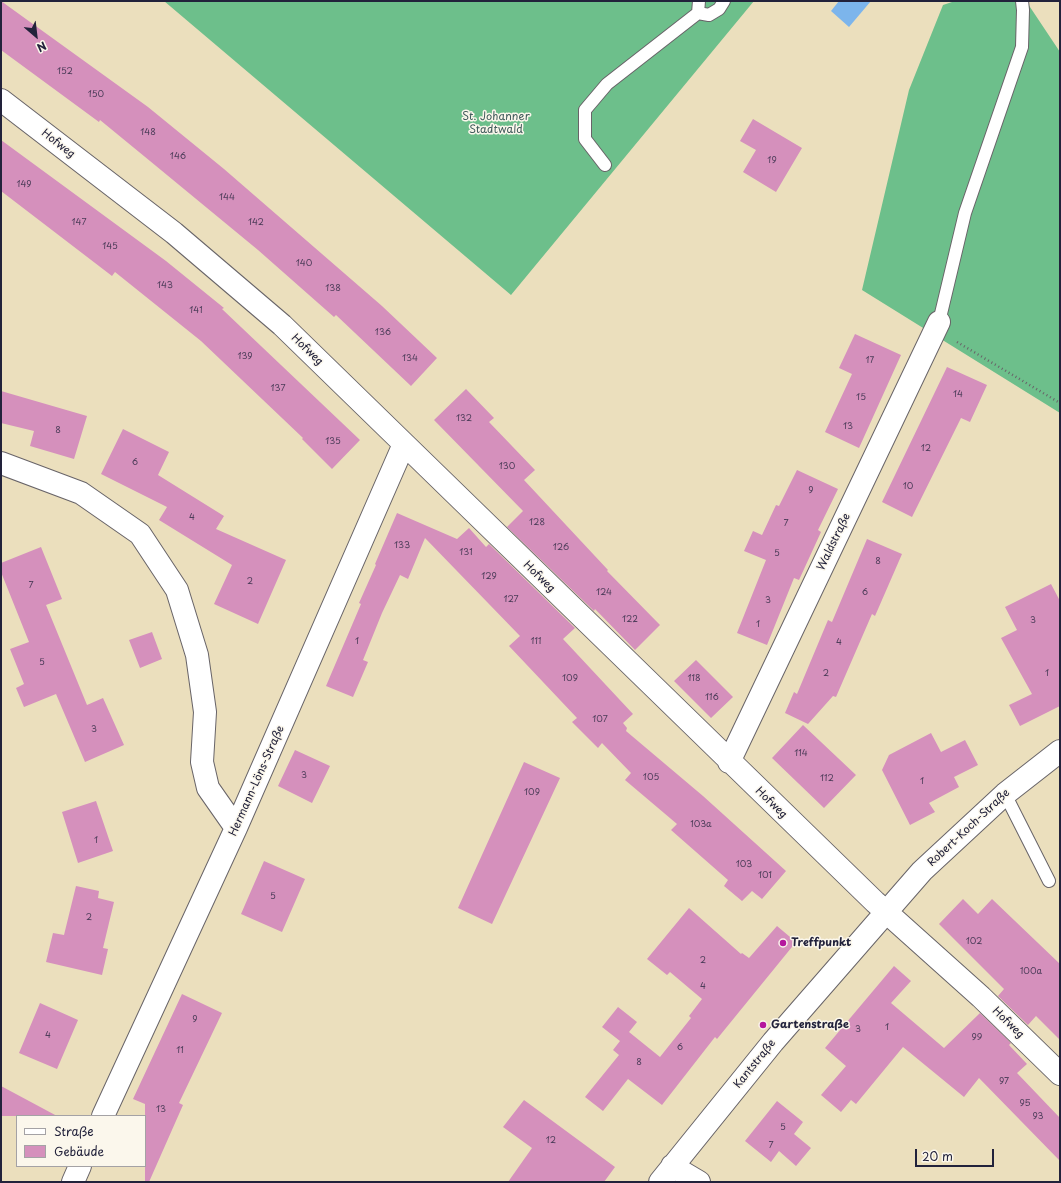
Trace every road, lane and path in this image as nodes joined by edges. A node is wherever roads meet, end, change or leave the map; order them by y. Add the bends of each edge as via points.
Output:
1 (724, 1) edge
2 (1022, 1) edge
3 (698, 7) edge
4 (1, 100) edge
5 (605, 165) dead end
6 (938, 326) junction
7 (1060, 403) edge
8 (404, 444) junction
9 (1, 463) edge
10 (1060, 751) edge
11 (730, 762) junction
12 (1005, 794) junction
13 (236, 828) junction
14 (1049, 881) dead end
15 (886, 913) junction
16 (1060, 1074) edge
17 (103, 1115) edge
18 (80, 1167) edge
19 (666, 1174) edge
20 (73, 1182) edge
21 (698, 1182) edge

1 - 3 lane via 719,9 709,15
2 - 6 lane via 1022,46 965,213
3 - 5 lane via 607,84 586,110 585,138
4 - 8 street, Hofweg via 174,232 282,325
6 - 7 path
6 - 11 street, Waldstraße
8 - 11 street, Hofweg
8 - 13 street, Hermann-Löns-Straße
9 - 13 street via 81,493 140,534 177,590 197,655 205,712 202,762 208,788
10 - 12 street, Robert-Koch-Straße
11 - 15 street, Hofweg
12 - 14 lane
12 - 15 street, Robert-Koch-Straße via 927,866
13 - 17 street, Hermann-Löns-Straße
15 - 16 street, Hofweg via 981,997
15 - 19 street, Kantstraße via 772,1042
18 - 20 street
19 - 21 street

